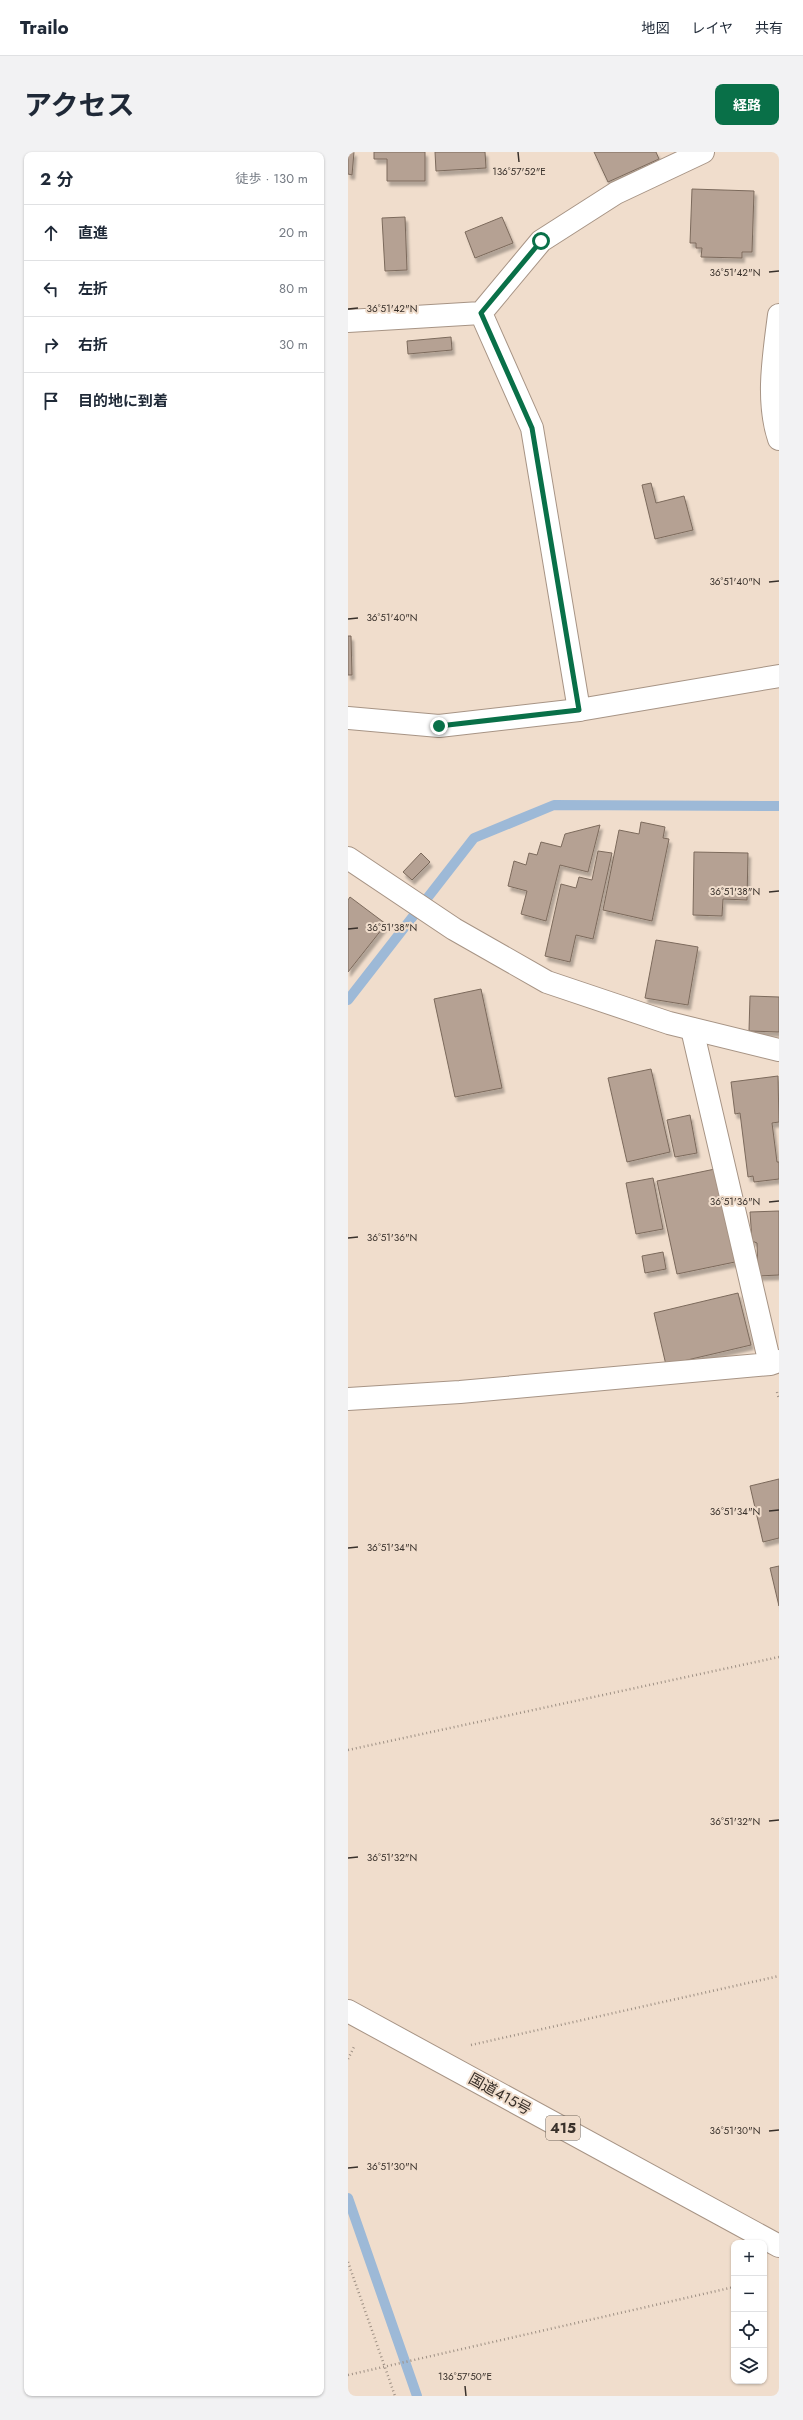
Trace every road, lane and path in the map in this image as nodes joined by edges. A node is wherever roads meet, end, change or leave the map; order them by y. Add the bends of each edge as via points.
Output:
1 (703, 152) edge
2 (481, 313) junction
3 (779, 315) edge
4 (348, 321) edge
5 (779, 439) edge
6 (779, 676) edge
7 (579, 710) junction
8 (352, 722) edge
9 (348, 858) edge
10 (692, 1029) junction
11 (779, 1050) edge
12 (775, 1363) edge
13 (348, 1399) edge
14 (779, 1657) edge
15 (348, 1750) edge
16 (779, 1976) edge
17 (348, 2011) edge
18 (428, 2054) junction
19 (779, 2246) edge
20 (348, 2262) edge
21 (731, 2288) edge
22 (385, 2366) junction
23 (348, 2375) edge
24 (395, 2396) edge

1 - 2 main road via 616,193 541,241
2 - 4 main road
2 - 7 main road via 532,428
3 - 5 main road via 772,370 774,424
6 - 7 main road
7 - 8 main road via 439,726
9 - 10 main road via 454,929 547,982
10 - 11 main road
10 - 12 main road
12 - 13 main road via 460,1392
14 - 15 path
16 - 18 path
17 - 18 main road, 国道415号 / 415
18 - 19 main road, 国道415号 / 415
20 - 22 path
21 - 22 path
22 - 23 path
22 - 24 path

